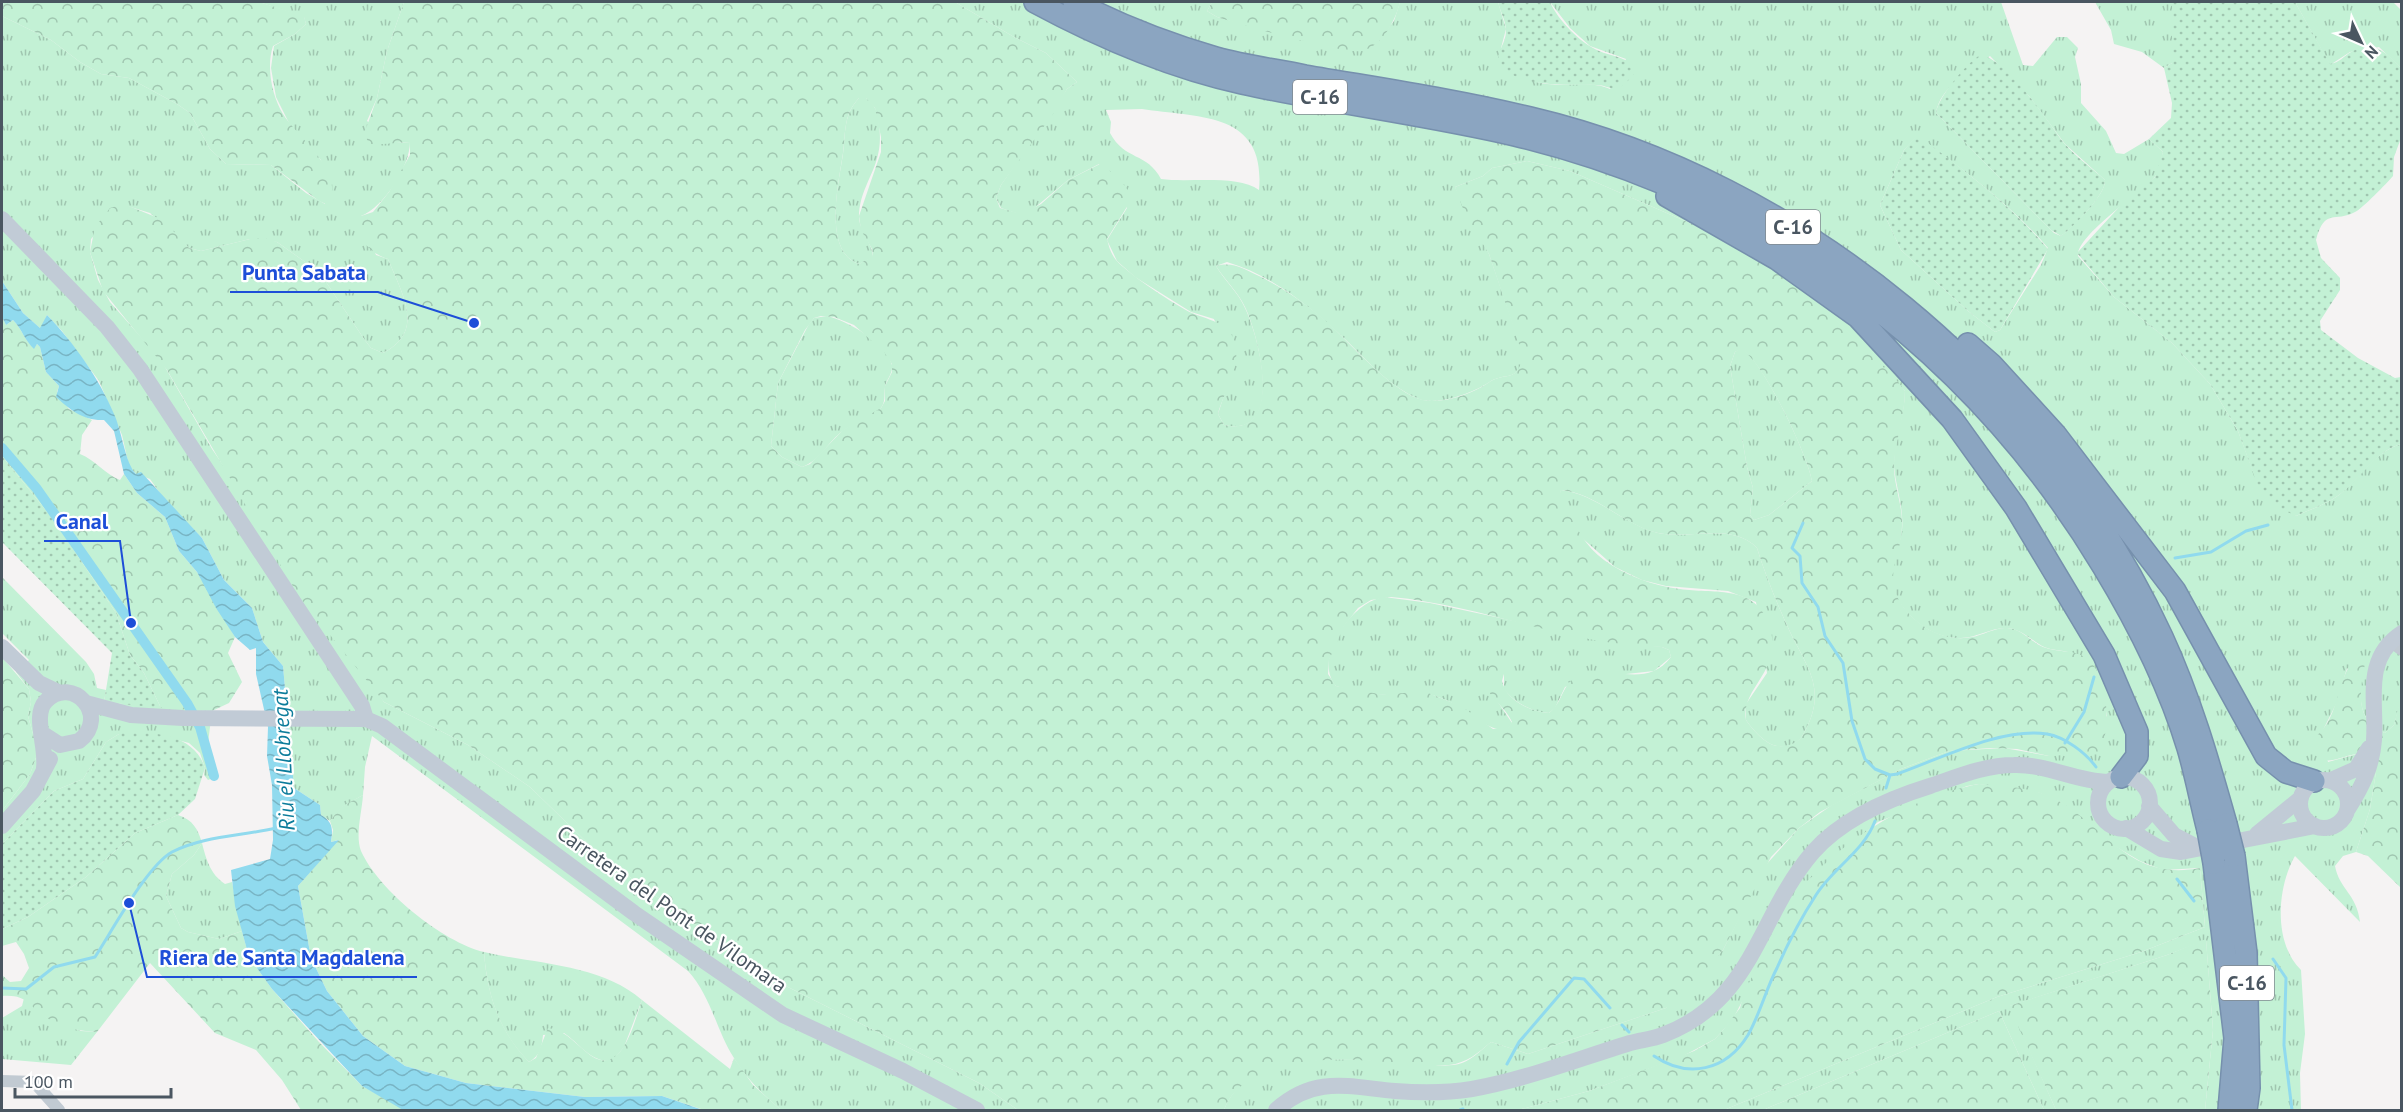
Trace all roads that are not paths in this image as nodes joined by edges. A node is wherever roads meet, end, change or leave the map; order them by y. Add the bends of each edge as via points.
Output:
1 (1035, 2) edge
2 (1074, 2) edge
3 (1615, 165) junction
4 (1697, 176) junction
5 (2, 219) edge
6 (2398, 642) edge
7 (2, 647) edge
8 (26, 672) junction
9 (60, 693) junction
10 (86, 703) junction
11 (41, 707) junction
12 (131, 715) junction
13 (362, 720) junction
14 (90, 729) junction
15 (43, 734) junction
16 (2374, 740) junction
17 (66, 745) junction
18 (44, 768) junction
19 (2067, 777) junction
20 (2115, 779) junction
21 (2322, 781) junction
22 (2301, 798) junction
23 (2098, 806) junction
24 (2149, 806) junction
25 (2348, 809) junction
26 (2, 826) edge
27 (2315, 826) junction
28 (2126, 828) junction
29 (2253, 836) junction
30 (2216, 844) junction
31 (2, 1081) edge
32 (59, 1110) edge
33 (977, 1110) edge
34 (1276, 1110) edge
35 (2229, 1110) edge
36 (2246, 1110) edge

1 - 3 highway, C-16 via 1142,54 1240,83 1516,135
2 - 4 highway, C-16 via 1156,39 1219,59 1535,119
3 - 20 highway via 1777,259 1858,317 1952,419 2016,508 2104,655 2137,732 2137,756
3 - 30 highway, C-16 via 1687,192 1815,262 1889,317 1953,374 1997,422 2052,487 2120,594 2187,746
4 - 21 highway via 1728,183 1804,222 1921,303 1992,365 2055,434 2175,591 2266,756 2286,772
4 - 30 highway, C-16 via 1802,232 1902,304 1979,372 2043,447 2116,552 2162,637 2200,730
5 - 13 street via 107,327 140,369 362,706
6 - 16 street via 2376,666 2372,687
7 - 8 street
8 - 9 street
8 - 11 street
9 - 10 street via 75,694
9 - 11 street
10 - 12 street
10 - 14 street
11 - 15 street
12 - 13 street
12 - 14 street
13 - 33 street, Carretera del Pont de Vilomara via 396,735 634,913 783,1015
14 - 17 street via 79,741
15 - 17 street via 55,744
15 - 18 street
16 - 21 street via 2356,769
16 - 25 street via 2365,782
17 - 18 street
18 - 26 street via 33,791
19 - 20 street
19 - 23 street
19 - 34 street via 2049,769 2014,765 1982,769 1914,791 1849,822 1814,852 1797,874 1730,991 1691,1021 1663,1035 1523,1078 1472,1089 1394,1091 1350,1084 1300,1094
20 - 23 street via 2100,793
20 - 24 street via 2133,778 2142,785
21 - 22 street via 2305,788
21 - 25 street via 2345,791
22 - 27 street via 2303,815
22 - 29 street
23 - 28 street via 2108,823
24 - 28 street via 2142,821
24 - 30 street via 2174,835
25 - 27 street via 2335,825
27 - 29 street
28 - 30 street via 2161,849 2181,852
29 - 30 street
30 - 35 highway, C-16 via 2235,1038
30 - 36 highway, C-16 via 2246,953
31 - 32 street via 34,1082

